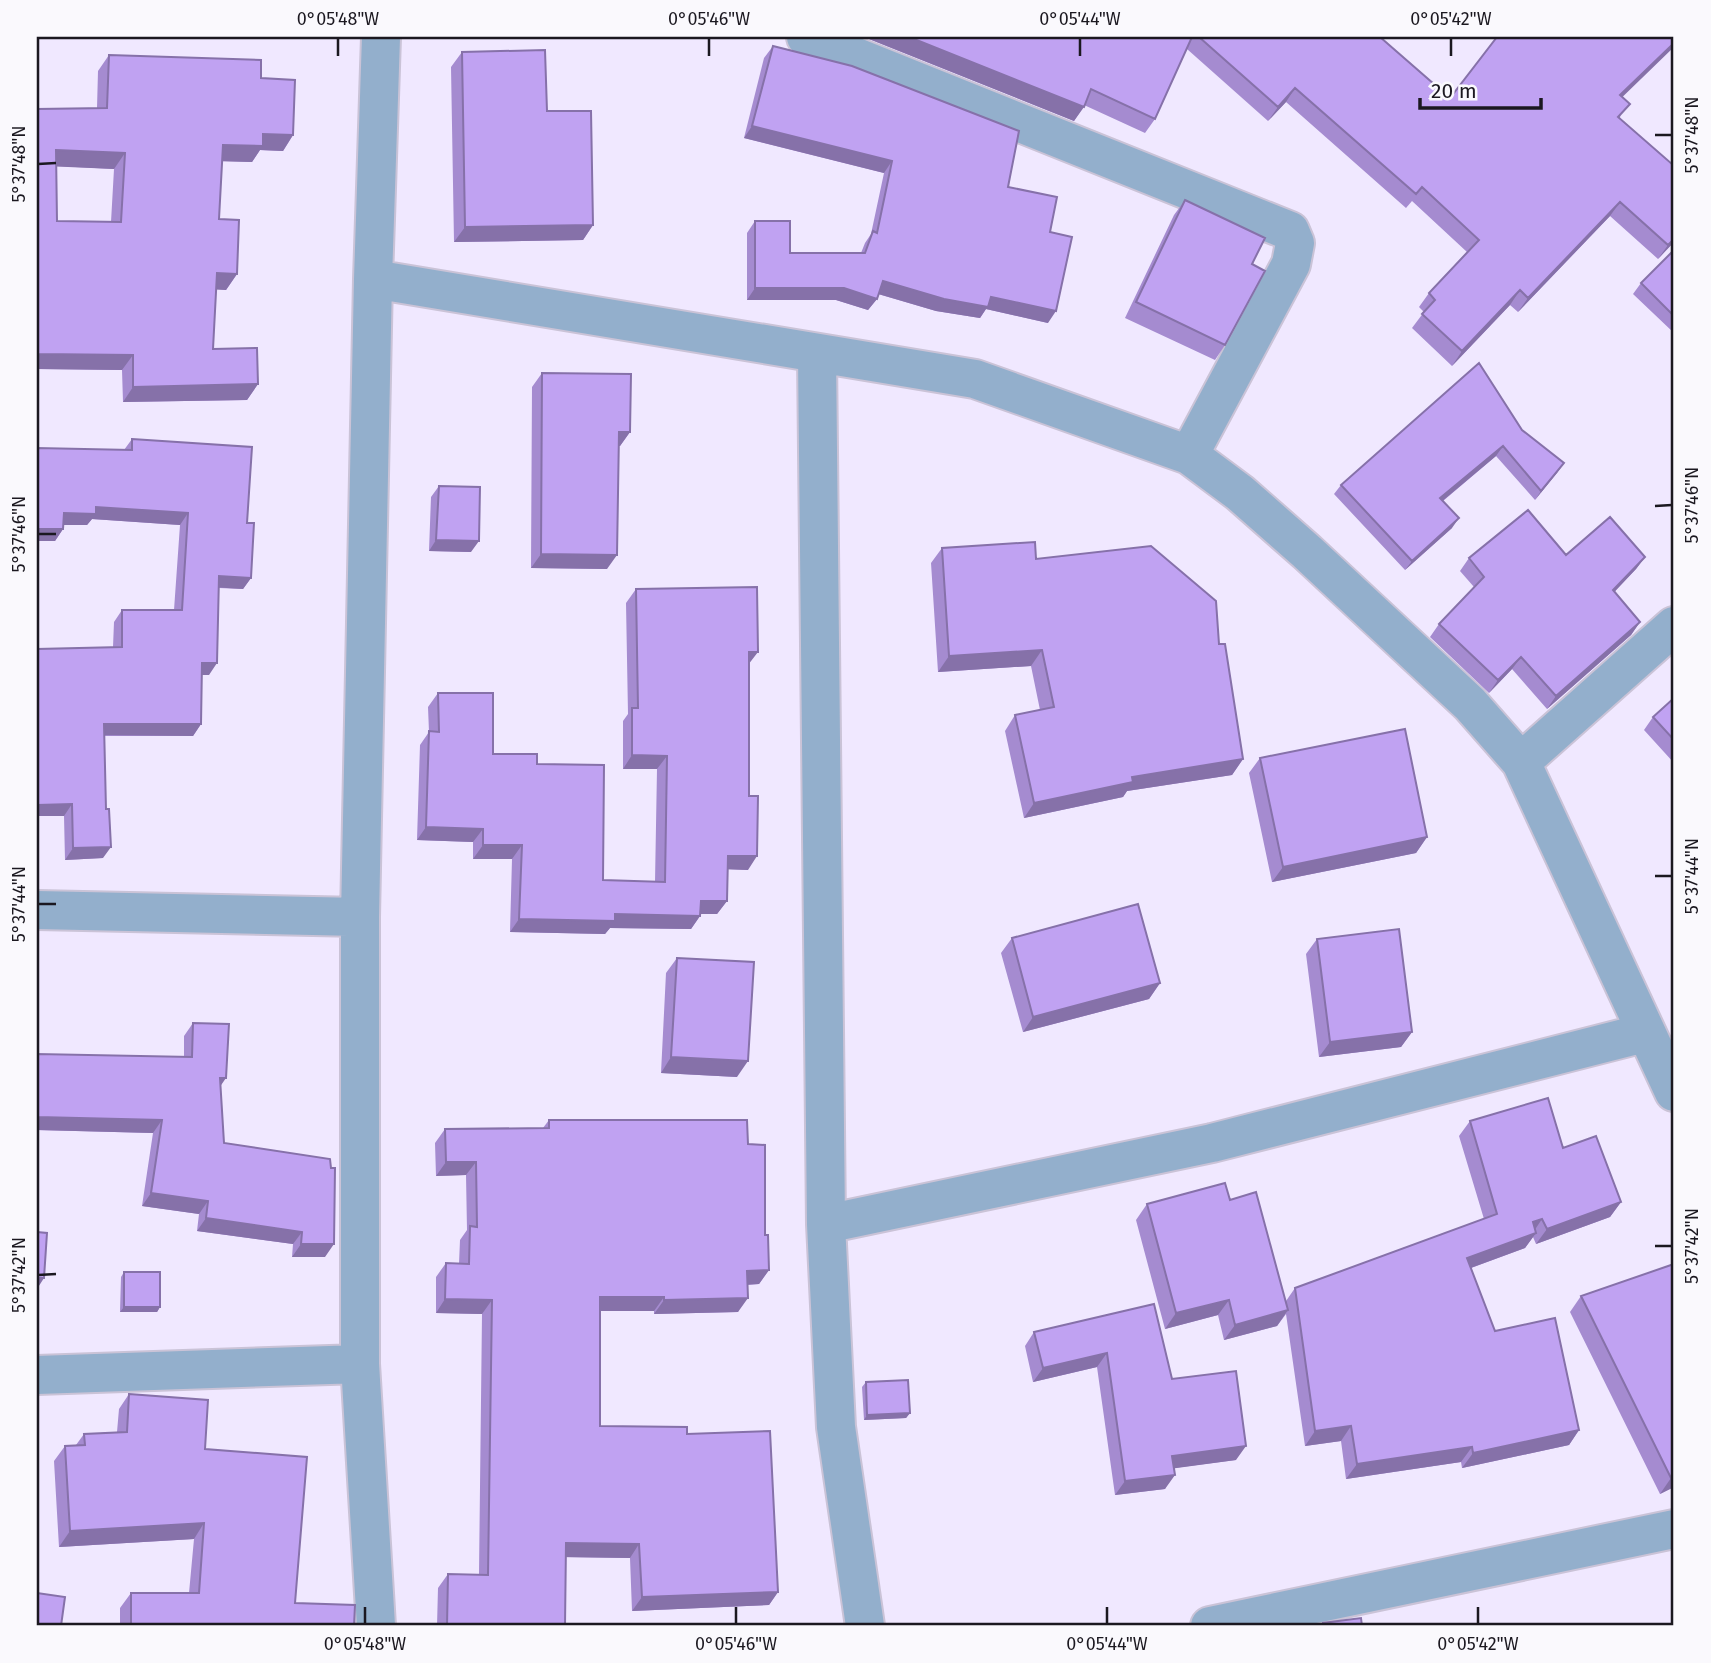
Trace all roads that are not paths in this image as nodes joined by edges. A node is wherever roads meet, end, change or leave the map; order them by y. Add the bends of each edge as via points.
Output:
1 (381, 37) edge
2 (806, 37) edge
3 (373, 279) junction
4 (817, 354) junction
5 (1189, 456) junction
6 (1674, 626) edge
7 (1521, 762) junction
8 (37, 910) edge
9 (360, 917) junction
10 (1644, 1033) junction
11 (1674, 1091) edge
12 (826, 1224) junction
13 (360, 1364) junction
14 (37, 1375) edge
15 (1674, 1529) edge
16 (376, 1626) edge
17 (865, 1626) edge
18 (1210, 1626) edge

1 - 3 street
2 - 5 street via 1290,231 1295,243 1291,264
3 - 4 street
3 - 9 street
4 - 5 street via 975,379
4 - 12 street
5 - 7 street via 1307,552 1470,704
6 - 7 street
7 - 10 street
8 - 9 street
9 - 13 street
10 - 11 street
10 - 12 street via 1212,1143
12 - 17 street via 836,1427
13 - 14 street
13 - 16 street
15 - 18 street

